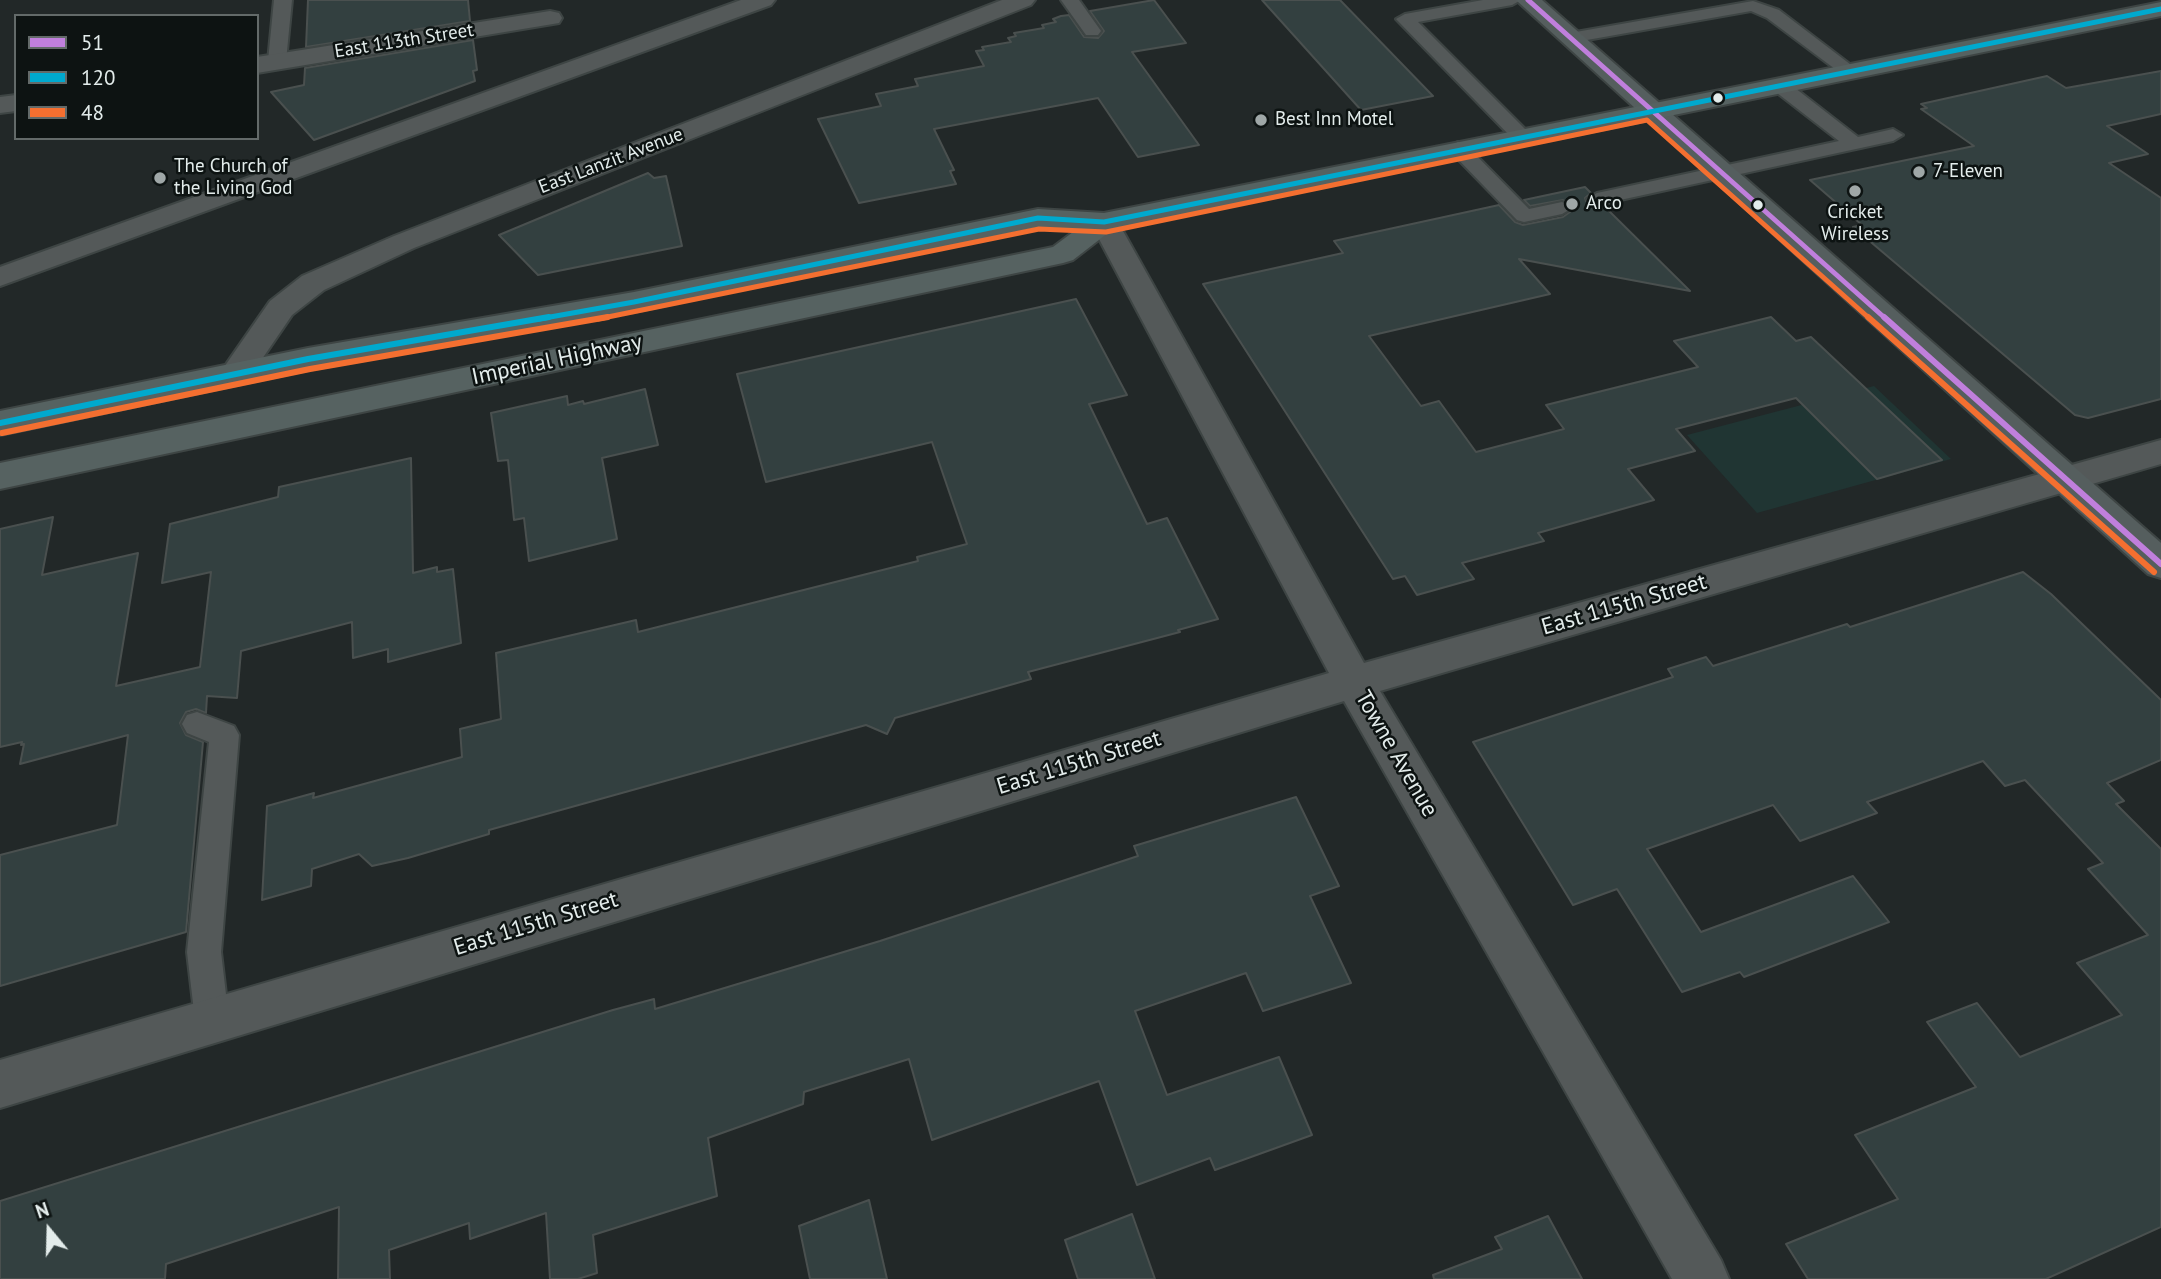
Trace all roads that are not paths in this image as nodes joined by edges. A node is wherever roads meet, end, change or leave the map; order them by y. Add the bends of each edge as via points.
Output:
1 (284, 0) edge
2 (763, 0) edge
3 (1023, 0) edge
4 (1070, 0) edge
5 (1512, 0) edge
6 (1528, 0) edge
7 (2161, 9) edge
8 (1092, 31) dead end
9 (553, 37) edge
10 (1570, 38) junction
11 (267, 63) edge
12 (1850, 71) junction
13 (1779, 85) junction
14 (1650, 109) junction
15 (1893, 135) dead end
16 (1521, 136) junction
17 (1854, 143) junction
18 (1458, 148) junction
19 (1719, 171) junction
20 (1597, 199) dead end
21 (1562, 208) dead end
22 (1104, 222) junction
23 (0, 277) edge
24 (236, 373) junction
25 (0, 423) edge
26 (0, 443) edge
27 (2161, 452) edge
28 (0, 476) edge
29 (2067, 480) junction
30 (2161, 564) edge
31 (1354, 681) junction
32 (197, 724) dead end
33 (212, 1020) junction
34 (0, 1084) edge
35 (1702, 1279) edge

1 - 11 lane
2 - 9 street
3 - 24 street, East Lanzit Avenue via 404,242 313,283 281,308
4 - 8 lane
5 - 16 lane via 1405,19
6 - 10 main road
7 - 12 main road, Imperial Highway
9 - 11 street, East 113th Street
9 - 23 street
10 - 12 lane via 1753,6 1773,14
10 - 14 main road
12 - 13 main road, Imperial Highway
13 - 14 main road, Imperial Highway
13 - 17 lane
14 - 16 main road, Imperial Highway
14 - 19 main road
15 - 17 lane
16 - 18 main road, Imperial Highway
17 - 19 lane
18 - 21 lane via 1524,216
18 - 22 main road, Imperial Highway
19 - 20 lane
19 - 29 main road
22 - 24 main road, Imperial Highway via 1038,218 634,302
22 - 28 main road, Imperial Highway via 1063,254
22 - 31 street, Towne Avenue
24 - 25 main road, Imperial Highway
24 - 26 main road via 202,402
27 - 29 street, East 115th Street
29 - 30 main road
29 - 31 street, East 115th Street
31 - 33 street, East 115th Street
31 - 35 street, Towne Avenue
32 - 33 lane via 224,735 204,952
33 - 34 street, East 115th Street

